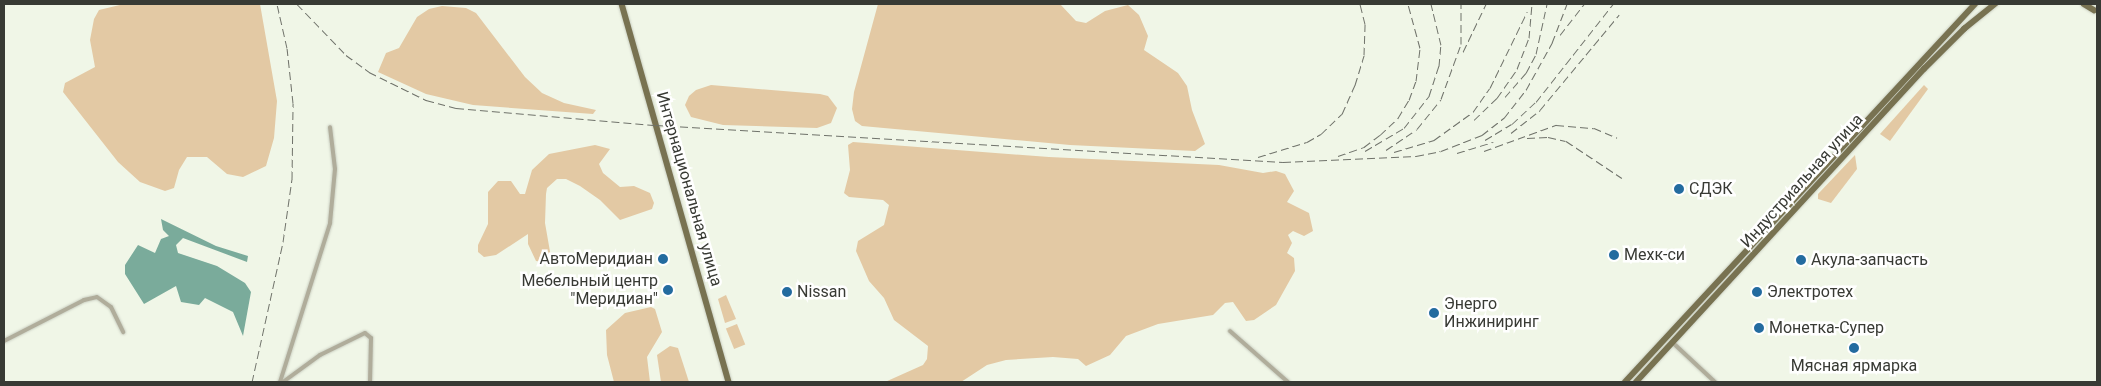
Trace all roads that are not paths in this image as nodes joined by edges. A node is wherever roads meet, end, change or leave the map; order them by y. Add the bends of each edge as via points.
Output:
1 (622, 4) edge
2 (1975, 4) edge
3 (1995, 4) edge
4 (2084, 4) edge
5 (2088, 4) edge
6 (330, 128) dead end
7 (1230, 331) dead end
8 (123, 332) dead end
9 (1667, 337) junction
10 (4, 341) edge
11 (1672, 343) junction
12 (281, 382) edge
13 (370, 382) edge
14 (729, 382) edge
15 (1288, 382) edge
16 (1625, 382) edge
17 (1636, 382) edge
18 (1715, 382) edge

1 - 14 main road, Интернациональная улица
2 - 9 main road, Индустриальная улица
3 - 11 main road, Индустриальная улица via 1924,68
4 - 5 main road via 2094,10
6 - 12 street via 335,169 330,223
7 - 15 street
8 - 10 street via 111,307 97,297 84,300
9 - 11 street
9 - 16 main road, Индустриальная улица
11 - 17 main road, Индустриальная улица
11 - 18 street
12 - 13 street via 320,355 365,334 371,338

